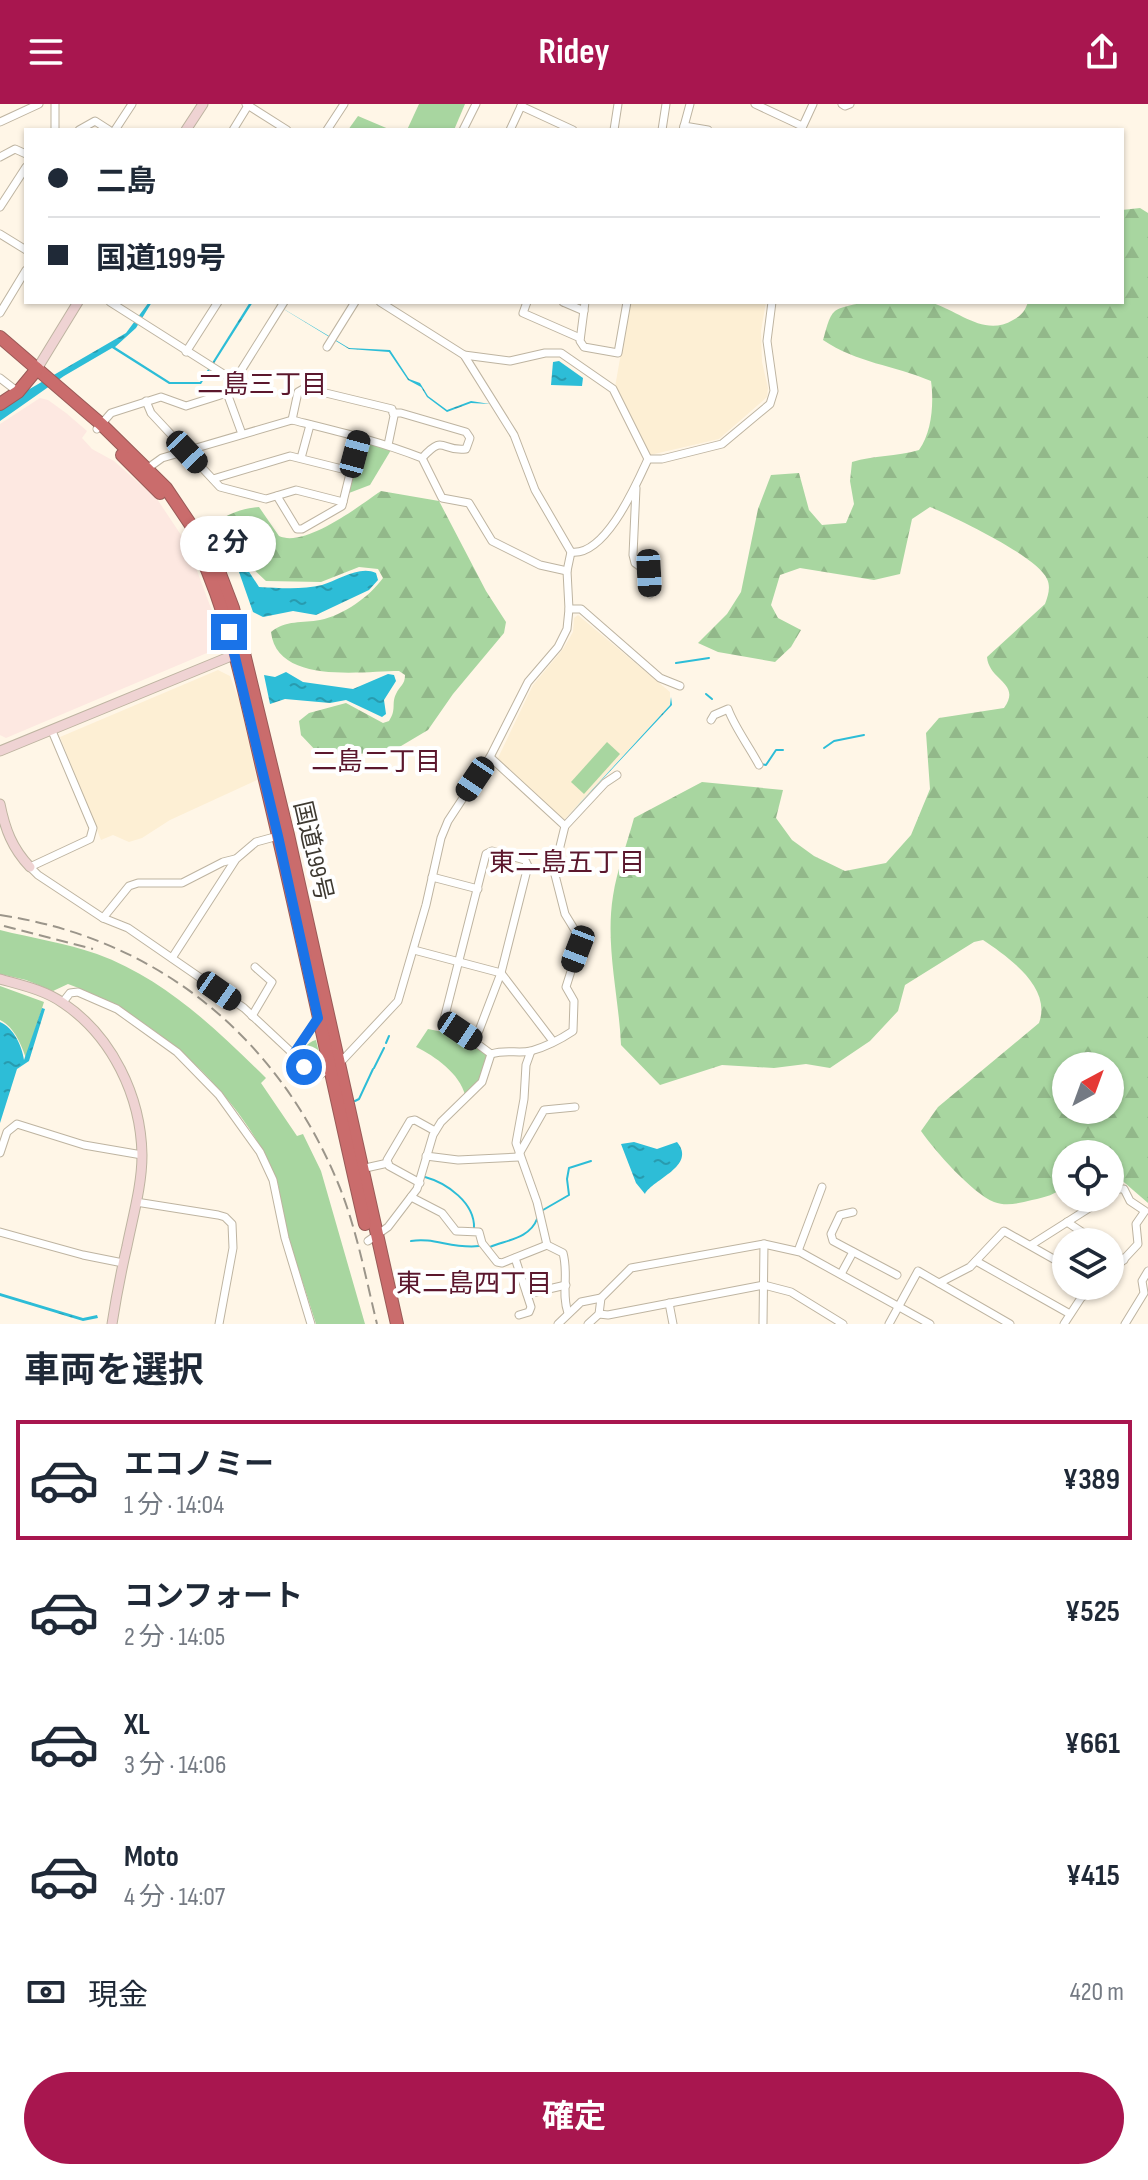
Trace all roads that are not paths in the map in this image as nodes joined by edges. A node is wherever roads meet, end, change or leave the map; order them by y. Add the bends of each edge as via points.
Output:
1 (39, 104) edge
2 (55, 104) edge
3 (132, 104) edge
4 (203, 104) edge
5 (344, 104) edge
6 (476, 104) edge
7 (666, 104) edge
8 (690, 104) edge
9 (755, 104) edge
10 (813, 104) edge
11 (842, 104) edge
12 (850, 104) edge
13 (248, 105) edge
14 (522, 105) edge
15 (615, 105) edge
16 (0, 122) edge
17 (55, 128) edge
18 (83, 128) edge
19 (108, 128) edge
20 (114, 128) edge
21 (187, 128) edge
22 (234, 128) edge
23 (284, 128) edge
24 (328, 128) edge
25 (464, 128) edge
26 (511, 128) edge
27 (569, 128) edge
28 (614, 128) edge
29 (662, 128) edge
30 (684, 128) edge
31 (801, 128) edge
32 (24, 153) edge
33 (0, 157) edge
34 (24, 170) edge
35 (0, 207) edge
36 (0, 234) edge
37 (24, 249) edge
38 (24, 273) edge
39 (77, 304) edge
40 (113, 304) edge
41 (217, 304) edge
42 (283, 304) edge
43 (354, 304) edge
44 (383, 304) edge
45 (526, 304) edge
46 (568, 304) edge
47 (585, 304) edge
48 (627, 304) edge
49 (772, 304) edge
50 (584, 311) junction
51 (0, 313) edge
52 (0, 337) edge
53 (580, 338) junction
54 (0, 345) edge
55 (327, 347) dead end
56 (186, 352) junction
57 (464, 355) junction
58 (0, 378) edge
59 (44, 380) junction
60 (233, 380) junction
61 (18, 392) junction
62 (227, 393) junction
63 (146, 401) junction
64 (0, 404) edge
65 (393, 413) junction
66 (292, 420) junction
67 (310, 425) junction
68 (99, 427) junction
69 (242, 434) junction
70 (359, 437) junction
71 (388, 445) junction
72 (187, 452) junction
73 (301, 458) junction
74 (422, 458) junction
75 (648, 459) junction
76 (148, 468) junction
77 (350, 471) junction
78 (213, 479) junction
79 (636, 486) junction
80 (277, 496) junction
81 (343, 502) junction
82 (571, 552) junction
83 (567, 571) junction
84 (650, 594) dead end
85 (569, 609) junction
86 (239, 652) junction
87 (680, 686) dead end
88 (711, 720) dead end
89 (52, 731) junction
90 (0, 751) edge
91 (490, 757) junction
92 (759, 765) dead end
93 (617, 775) dead end
94 (0, 804) edge
95 (565, 826) junction
96 (278, 836) junction
97 (236, 859) junction
98 (30, 867) junction
99 (432, 877) junction
100 (478, 889) junction
101 (103, 918) junction
102 (414, 950) junction
103 (172, 958) junction
104 (460, 962) junction
105 (255, 967) dead end
106 (501, 973) junction
107 (0, 979) edge
108 (63, 1002) junction
109 (252, 1016) junction
110 (318, 1018) junction
111 (552, 1040) junction
112 (475, 1041) junction
113 (531, 1051) junction
114 (491, 1054) junction
115 (293, 1055) junction
116 (334, 1066) junction
117 (575, 1107) dead end
118 (435, 1131) junction
119 (0, 1153) edge
120 (142, 1155) junction
121 (426, 1156) junction
122 (519, 1156) junction
123 (388, 1163) junction
124 (361, 1169) junction
125 (420, 1183) junction
126 (822, 1187) dead end
127 (1124, 1189) edge
128 (411, 1197) junction
129 (136, 1202) junction
130 (853, 1212) dead end
131 (1083, 1212) edge
132 (1067, 1222) junction
133 (1076, 1228) edge
134 (0, 1232) edge
135 (372, 1238) junction
136 (764, 1244) junction
137 (547, 1245) junction
138 (1031, 1245) junction
139 (798, 1251) junction
140 (853, 1252) junction
141 (515, 1258) junction
142 (1052, 1258) edge
143 (1124, 1260) edge
144 (976, 1261) junction
145 (123, 1263) junction
146 (1148, 1271) edge
147 (841, 1274) junction
148 (897, 1275) dead end
149 (939, 1283) junction
150 (566, 1285) junction
151 (764, 1285) junction
152 (527, 1294) junction
153 (601, 1298) junction
154 (1080, 1300) edge
155 (669, 1303) junction
156 (899, 1306) junction
157 (568, 1313) junction
158 (599, 1314) junction
159 (1070, 1314) junction
160 (519, 1315) dead end
161 (112, 1324) edge
162 (219, 1324) edge
163 (311, 1324) edge
164 (389, 1324) edge
165 (397, 1324) edge
166 (558, 1324) edge
167 (588, 1324) edge
168 (673, 1324) edge
169 (762, 1324) edge
170 (843, 1324) edge
171 (889, 1324) edge
172 (930, 1324) edge
173 (1010, 1324) edge
174 (1064, 1324) edge
175 (1125, 1324) edge

1 - 16 street
2 - 17 street
3 - 20 street
4 - 21 street
5 - 24 street
6 - 25 street
7 - 29 street
8 - 30 street
9 - 31 street
10 - 31 street
11 - 12 street
13 - 22 street
13 - 23 street
14 - 26 street
14 - 27 street
15 - 28 street
18 - 19 street via 95,121
32 - 33 street via 15,149
34 - 35 street
36 - 37 street
38 - 51 street
39 - 59 street
40 - 56 street
41 - 56 street
42 - 60 street
43 - 55 street
44 - 57 street
45 - 53 street via 523,313
46 - 50 street
47 - 50 street
48 - 53 street via 618,353 584,347
49 - 75 street via 767,341 774,391 770,404 722,444
50 - 53 street
52 - 59 highway
54 - 59 highway
56 - 60 street
57 - 75 street via 510,361 561,353 613,389
57 - 82 street via 514,435 535,490
58 - 61 street
59 - 61 highway
59 - 68 highway, 国道199号
60 - 62 street
61 - 64 highway
62 - 63 street via 186,406 161,397
62 - 69 street
63 - 68 street via 111,413
63 - 72 street
65 - 66 street via 305,388 298,392
65 - 71 street
65 - 74 street via 466,432 470,438 462,451 434,445
66 - 67 street
66 - 69 street
67 - 70 street
67 - 73 street
68 - 76 highway, 国道199号
68 - 86 highway, 国道199号 via 160,492 194,541
69 - 72 street
70 - 71 street
70 - 77 street
71 - 74 street
72 - 76 street
72 - 78 street
73 - 77 street
73 - 78 street via 290,456
74 - 83 street via 442,498 469,503 492,541 540,565
75 - 79 street
76 - 86 highway, 国道199号 via 183,510 214,563 233,608
77 - 81 street
78 - 80 street via 220,487 266,499
79 - 82 street via 592,546
79 - 84 street via 633,555 649,573
80 - 81 street via 296,490
80 - 81 street via 297,529
82 - 83 street
83 - 85 street
85 - 87 street via 581,609 660,678
85 - 91 street via 558,647 528,682
86 - 89 street
86 - 96 highway, 国道199号
86 - 116 highway, 国道199号
88 - 92 street via 728,709
89 - 90 street
89 - 98 street via 93,828 90,839
91 - 95 street
91 - 99 street via 448,821
93 - 95 street
94 - 98 street via 12,843
95 - 111 street via 554,880 578,949 566,987 574,1001 573,1031
96 - 97 street via 256,842
96 - 110 highway, 国道199号
97 - 101 street via 182,883 129,886
97 - 103 street
98 - 101 street
99 - 100 street
99 - 102 street
100 - 104 street
100 - 106 street via 486,854 525,860 528,866
101 - 103 street
102 - 104 street
102 - 116 street via 398,1001
103 - 109 street
104 - 106 street
104 - 112 street via 442,1027
105 - 109 street via 272,982
106 - 111 street
106 - 112 street
107 - 108 street
108 - 120 street via 95,1031 119,1065
108 - 163 street via 78,992 117,1009 177,1052 219,1095 260,1152 273,1180
109 - 115 street
110 - 115 street
110 - 116 highway, 国道199号
111 - 113 street
112 - 114 street
113 - 114 street
113 - 122 street via 516,1135
114 - 118 street via 482,1082
115 - 116 street via 315,1079
116 - 124 highway, 国道199号
116 - 135 highway, 国道199号
117 - 122 street via 544,1110
118 - 121 street
118 - 123 street via 410,1121
119 - 120 street via 7,1132 17,1124 84,1145
120 - 129 street
121 - 122 street
121 - 125 street
122 - 137 street
123 - 124 street
123 - 125 street
124 - 135 highway, 国道199号
125 - 128 street
126 - 139 street
127 - 143 street via 1145,1211 1136,1224 1138,1244
128 - 135 street via 388,1227
128 - 141 street via 442,1213 456,1231 479,1232 497,1262
129 - 145 street
129 - 162 street via 218,1215 232,1224 233,1248
130 - 140 street via 840,1215 831,1234 833,1241
131 - 132 street
132 - 133 street
132 - 138 street
134 - 145 street
135 - 164 highway, 国道199号
135 - 165 highway, 国道199号
136 - 139 street
136 - 151 street
136 - 153 street via 631,1268
137 - 141 street
137 - 150 street via 563,1253
138 - 142 street
138 - 144 street via 1004,1231
139 - 147 street
140 - 147 street
140 - 148 street
141 - 152 street
144 - 149 street
144 - 159 street
145 - 161 street
146 - 175 street via 1142,1281 1144,1293
147 - 156 street
149 - 156 street via 918,1271
149 - 173 street
150 - 152 street
150 - 157 street
151 - 155 street
151 - 169 street
151 - 170 street via 791,1292
152 - 160 street via 531,1307
153 - 157 street via 581,1302
153 - 158 street
154 - 159 street
155 - 158 street
155 - 168 street
156 - 171 street
156 - 172 street
157 - 166 street
158 - 167 street
159 - 174 street

